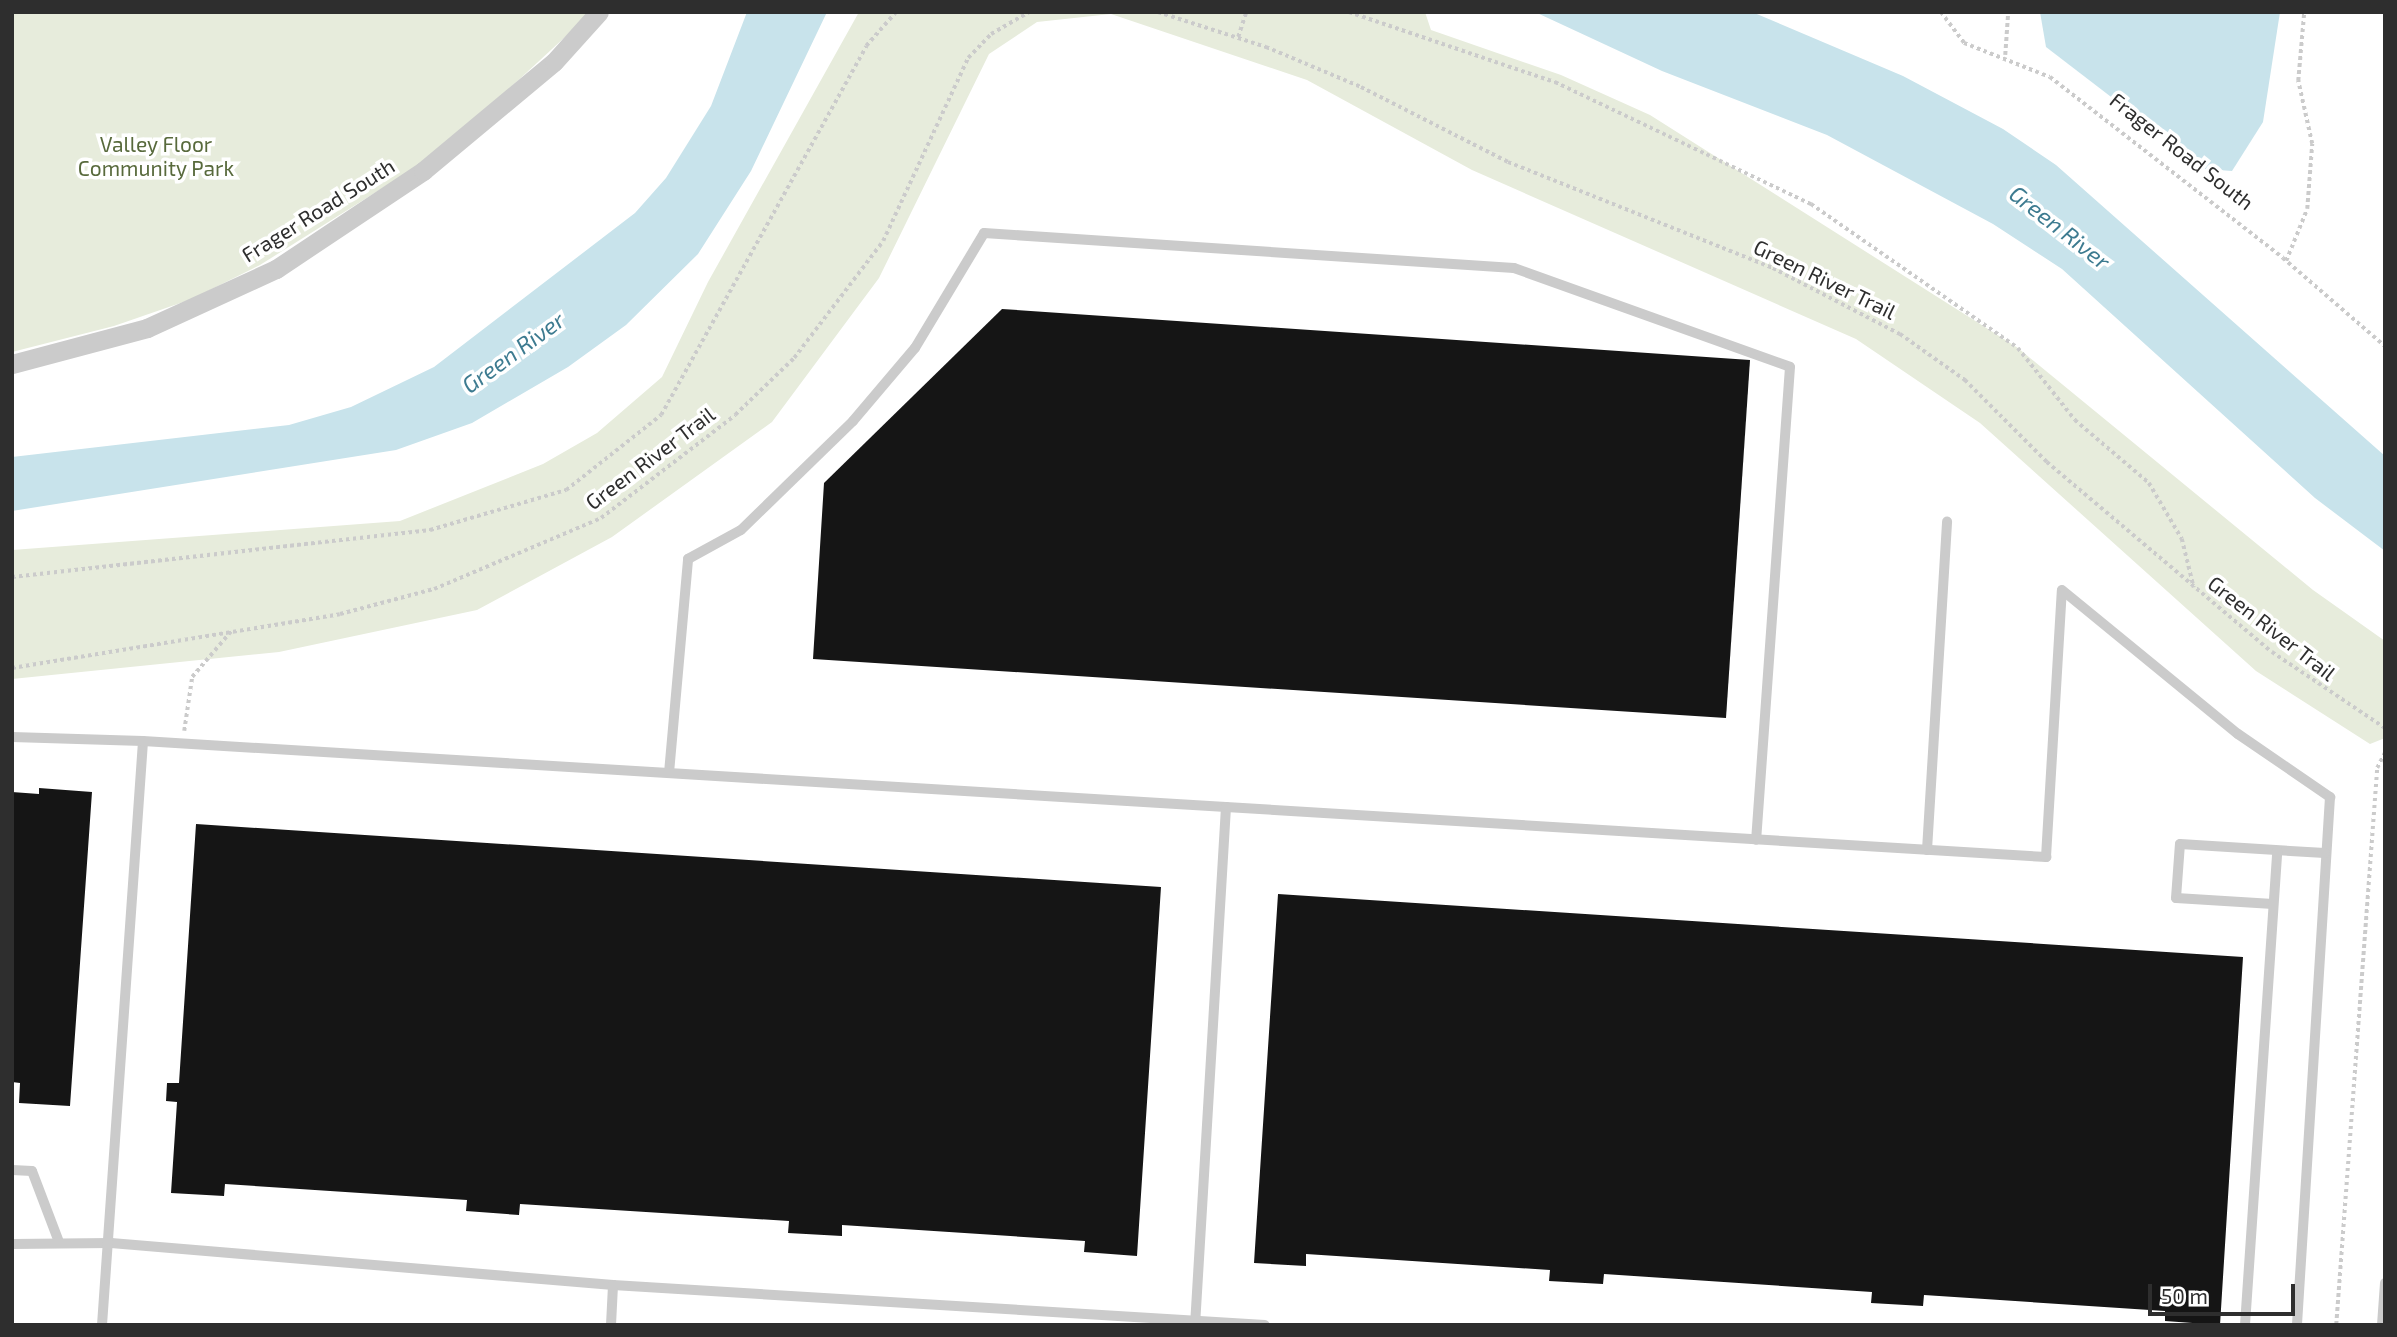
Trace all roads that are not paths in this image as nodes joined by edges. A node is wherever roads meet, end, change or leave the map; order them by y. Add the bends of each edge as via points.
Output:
1 (599, 12) edge
2 (12, 364) edge
3 (1947, 522) dead end
4 (12, 737) edge
5 (143, 741) junction
6 (669, 773) junction
7 (1226, 807) junction
8 (1756, 839) junction
9 (1927, 850) junction
10 (2277, 851) junction
11 (2325, 853) junction
12 (2273, 904) junction
13 (12, 1170) edge
14 (59, 1242) junction
15 (111, 1243) junction
16 (12, 1244) edge
17 (2385, 1283) edge
18 (613, 1285) junction
19 (1195, 1323) edge
20 (102, 1325) edge
21 (611, 1325) edge
22 (1265, 1325) edge
23 (2245, 1325) edge
24 (2297, 1325) edge
25 (2382, 1325) edge

1 - 2 street, Frager Road South via 554,62 423,171 276,269 147,328
3 - 9 lane
4 - 5 lane
5 - 6 lane
5 - 15 lane
6 - 7 lane
6 - 8 lane via 688,559 741,530 853,421 915,348 984,233 1514,268 1790,367
7 - 8 lane
7 - 19 lane
8 - 9 lane
9 - 11 lane via 2046,857 2062,590 2238,734 2330,797
10 - 11 lane
10 - 12 lane
10 - 12 lane via 2180,844 2176,898
11 - 24 lane
12 - 23 lane
13 - 14 lane via 32,1171
14 - 15 lane
14 - 16 lane
15 - 18 lane
15 - 20 lane
17 - 25 lane
18 - 19 lane
18 - 21 lane
19 - 22 lane

